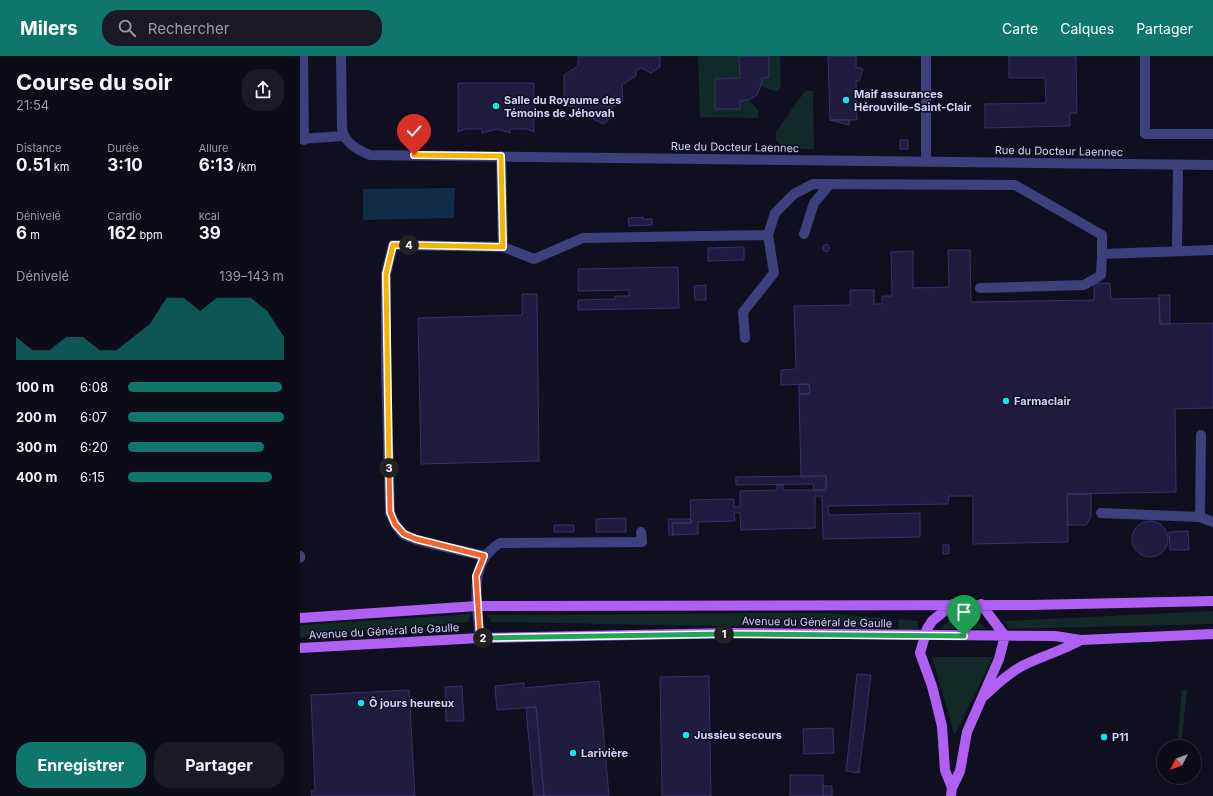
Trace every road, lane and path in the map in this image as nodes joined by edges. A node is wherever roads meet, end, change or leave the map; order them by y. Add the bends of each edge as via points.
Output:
1 (303, 56) edge
2 (341, 56) edge
3 (926, 56) edge
4 (1145, 56) edge
5 (302, 95) edge
6 (1213, 134) edge
7 (343, 136) junction
8 (302, 140) edge
9 (501, 156) junction
10 (926, 162) junction
11 (1178, 165) junction
12 (1213, 165) edge
13 (830, 184) junction
14 (804, 234) dead end
15 (768, 235) junction
16 (503, 247) junction
17 (1213, 250) edge
18 (1177, 251) junction
19 (1102, 254) junction
20 (980, 288) dead end
21 (745, 338) dead end
22 (1201, 435) dead end
23 (1101, 513) dead end
24 (1200, 517) junction
25 (1213, 522) edge
26 (641, 532) dead end
27 (484, 556) junction
28 (1213, 602) edge
29 (953, 604) junction
30 (981, 604) junction
31 (477, 606) junction
32 (300, 618) edge
33 (1213, 634) edge
34 (924, 636) junction
35 (1004, 636) junction
36 (480, 638) junction
37 (1081, 640) junction
38 (300, 648) edge
39 (983, 697) junction
40 (952, 792) edge

1 - 5 street
2 - 7 street
3 - 10 street
4 - 6 street via 1145,134
5 - 8 street
7 - 8 street
7 - 9 street, Rue du Docteur Laennec via 355,149 370,155
9 - 10 street, Rue du Docteur Laennec
9 - 16 street
10 - 11 street, Rue du Docteur Laennec
11 - 12 street, Rue du Docteur Laennec
11 - 18 street
13 - 14 street via 814,203
13 - 15 street via 813,184 794,194 775,213
13 - 19 street via 1016,185 1102,235
15 - 16 street via 583,238 534,259
15 - 21 street via 774,273 743,312
16 - 27 street via 393,245 386,274 390,512 395,524 404,534
17 - 18 street
18 - 19 street
19 - 20 street via 1101,275 1084,285
22 - 24 street
23 - 24 street
24 - 25 street
26 - 27 street via 642,542 500,543
27 - 31 street via 476,576
28 - 30 main road, Avenue du Général de Gaulle
29 - 30 main road, Avenue du Général de Gaulle
29 - 31 main road, Avenue du Général de Gaulle
29 - 34 main road via 932,621
30 - 35 main road
31 - 32 main road, Avenue du Général de Gaulle
31 - 36 street
33 - 37 main road, Avenue du Général de Gaulle
34 - 35 main road, Avenue du Général de Gaulle
34 - 36 main road, Avenue du Général de Gaulle via 734,633
34 - 40 main road via 920,653 942,726 945,770
35 - 37 main road, Avenue du Général de Gaulle via 1055,636
35 - 39 main road via 999,659
36 - 38 main road, Avenue du Général de Gaulle
37 - 39 main road via 1021,667
39 - 40 main road via 967,732 960,771

